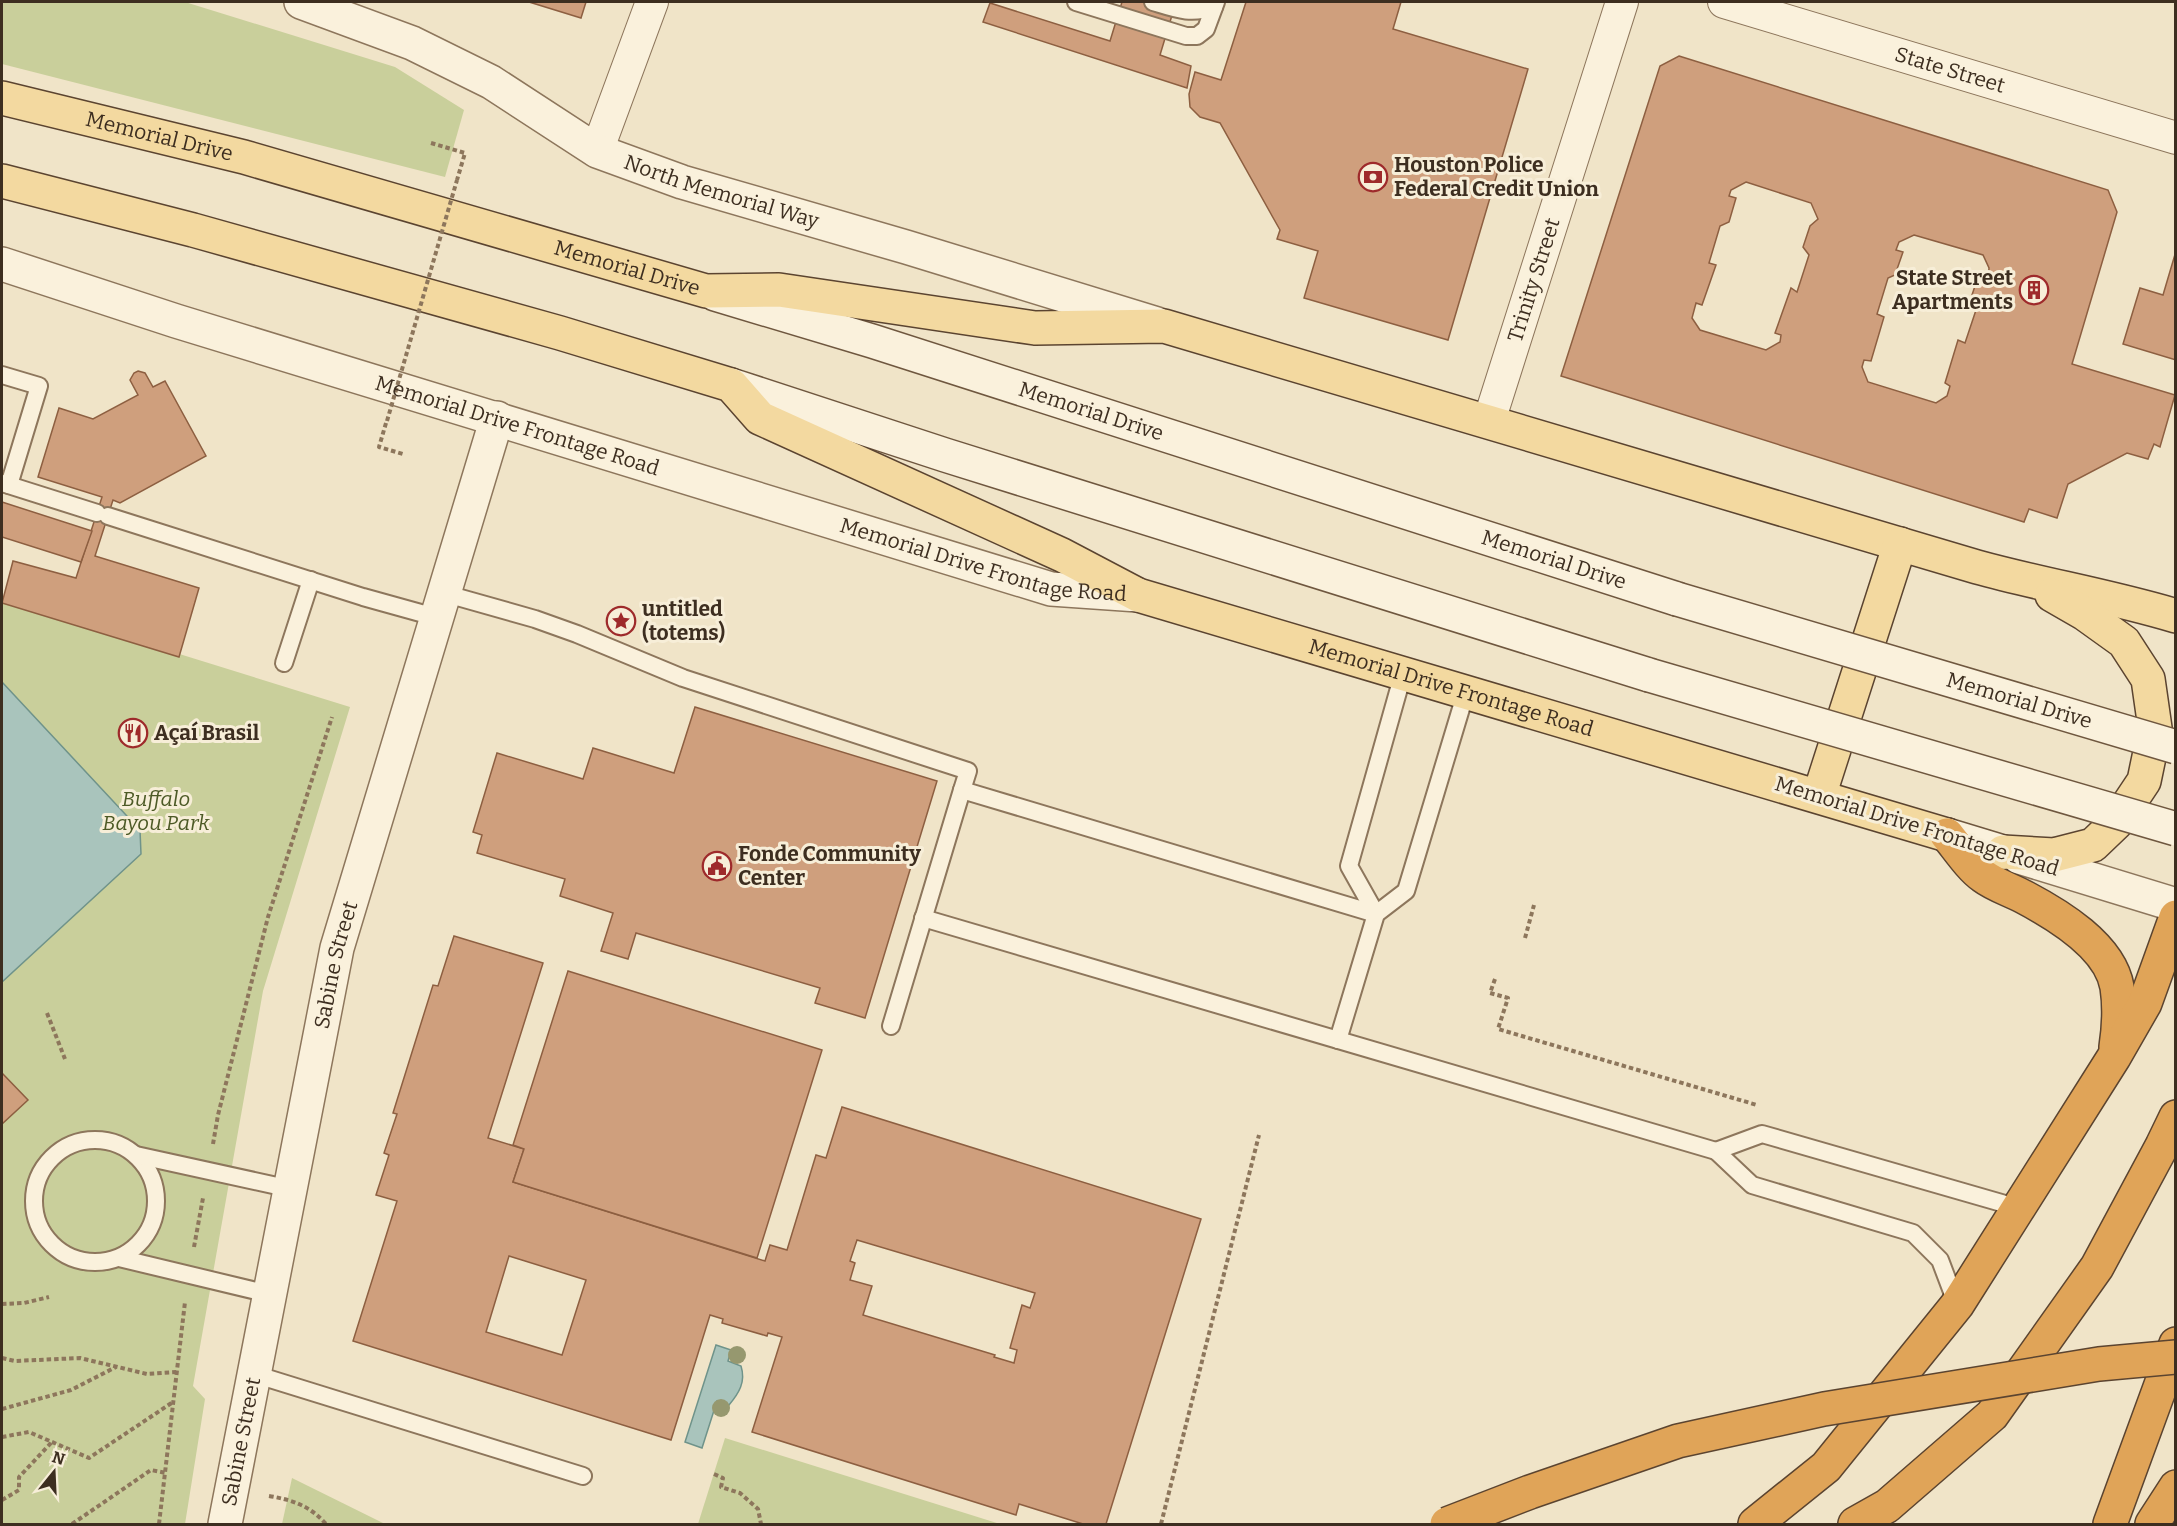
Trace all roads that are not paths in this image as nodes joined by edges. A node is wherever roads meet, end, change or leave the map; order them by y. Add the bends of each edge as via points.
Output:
1 (301, 2) edge
2 (652, 2) edge
3 (1076, 2) edge
4 (1153, 2) edge
5 (1622, 2) edge
6 (1724, 2) edge
7 (1215, 4) edge
8 (2, 98) edge
9 (2175, 138) edge
10 (597, 151) junction
11 (2, 181) edge
12 (2, 264) edge
13 (706, 291) junction
14 (1164, 326) junction
15 (2, 375) edge
16 (731, 385) junction
17 (497, 418) junction
18 (1489, 421) junction
19 (5, 484) edge
20 (1900, 544) junction
21 (311, 580) junction
22 (2027, 581) junction
23 (1138, 595) junction
24 (439, 605) junction
25 (2175, 616) edge
26 (284, 663) dead end
27 (1403, 674) junction
28 (1466, 692) junction
29 (2175, 747) edge
30 (962, 790) junction
31 (1819, 796) junction
32 (2175, 829) edge
33 (1947, 835) junction
34 (2003, 852) junction
35 (2175, 905) edge
36 (1376, 914) junction
37 (2175, 917) edge
38 (923, 918) junction
39 (891, 1026) dead end
40 (1338, 1040) junction
41 (2114, 1057) junction
42 (2175, 1117) edge
43 (1716, 1151) junction
44 (136, 1155) junction
45 (291, 1190) junction
46 (2019, 1208) junction
47 (119, 1258) junction
48 (269, 1294) junction
49 (1957, 1305) junction
50 (2175, 1344) edge
51 (2175, 1358) edge
52 (254, 1374) junction
53 (583, 1476) dead end
54 (2175, 1487) edge
55 (225, 1524) edge
56 (1447, 1524) edge
57 (1755, 1524) edge
58 (1855, 1524) edge
59 (2110, 1524) edge
60 (2152, 1524) edge

1 - 10 street, North Memorial Way via 411,43 491,82
2 - 10 street
3 - 7 lane via 1186,36 1197,36 1206,29
4 - 7 lane via 1200,12
5 - 18 street, Trinity Street
6 - 9 street, State Street
8 - 13 main road, Memorial Drive via 244,157
10 - 14 street, North Memorial Way via 682,182
11 - 16 main road via 204,233
12 - 17 street, Memorial Drive Frontage Road
13 - 14 main road via 779,290 1035,328
13 - 29 street, Memorial Drive, bridge via 1677,599
14 - 18 main road
15 - 19 lane via 39,387
16 - 23 main road via 760,418 1062,555
16 - 32 street, bridge via 1649,675
17 - 23 street, Memorial Drive Frontage Road via 1051,589
17 - 24 street, Sabine Street
18 - 20 main road
19 - 21 lane
20 - 22 main road
20 - 31 main road
21 - 24 lane
21 - 26 lane
22 - 25 main road
22 - 34 main road via 2124,642 2148,679 2155,728 2144,781 2116,823 2093,845 2054,855
23 - 27 main road, Memorial Drive Frontage Road
24 - 30 lane via 535,619 683,678 968,771
24 - 45 street, Sabine Street via 337,948
27 - 28 main road, Memorial Drive Frontage Road
27 - 36 lane via 1349,866
28 - 31 main road, Memorial Drive Frontage Road
28 - 36 lane via 1406,891
30 - 36 lane
30 - 38 lane
31 - 33 main road, Memorial Drive Frontage Road
33 - 34 street, Memorial Drive Frontage Road
33 - 41 highway via 1983,876 2056,916 2093,945 2117,985
34 - 35 street, Memorial Drive Frontage Road
36 - 40 lane
37 - 41 highway via 2145,1003
38 - 39 lane
38 - 40 lane
40 - 43 lane
41 - 46 highway
42 - 58 highway via 2097,1267 1992,1415 1887,1506
43 - 46 lane via 1762,1134
43 - 49 lane via 1752,1185 1913,1233 1940,1260
44 - 45 lane
44 - 47 lane via 149,1171 156,1191 156,1212 149,1231 135,1248
44 - 47 lane via 117,1144 97,1140 76,1143 57,1153 43,1168 36,1186 38,1224 48,1241 81,1261
45 - 48 street, Sabine Street
46 - 49 highway
47 - 48 lane
48 - 52 street, Sabine Street
49 - 57 highway via 1826,1467
50 - 59 highway
51 - 56 highway, bridge via 2099,1364 1824,1409 1678,1441
52 - 53 lane
52 - 55 street, Sabine Street
54 - 60 highway

